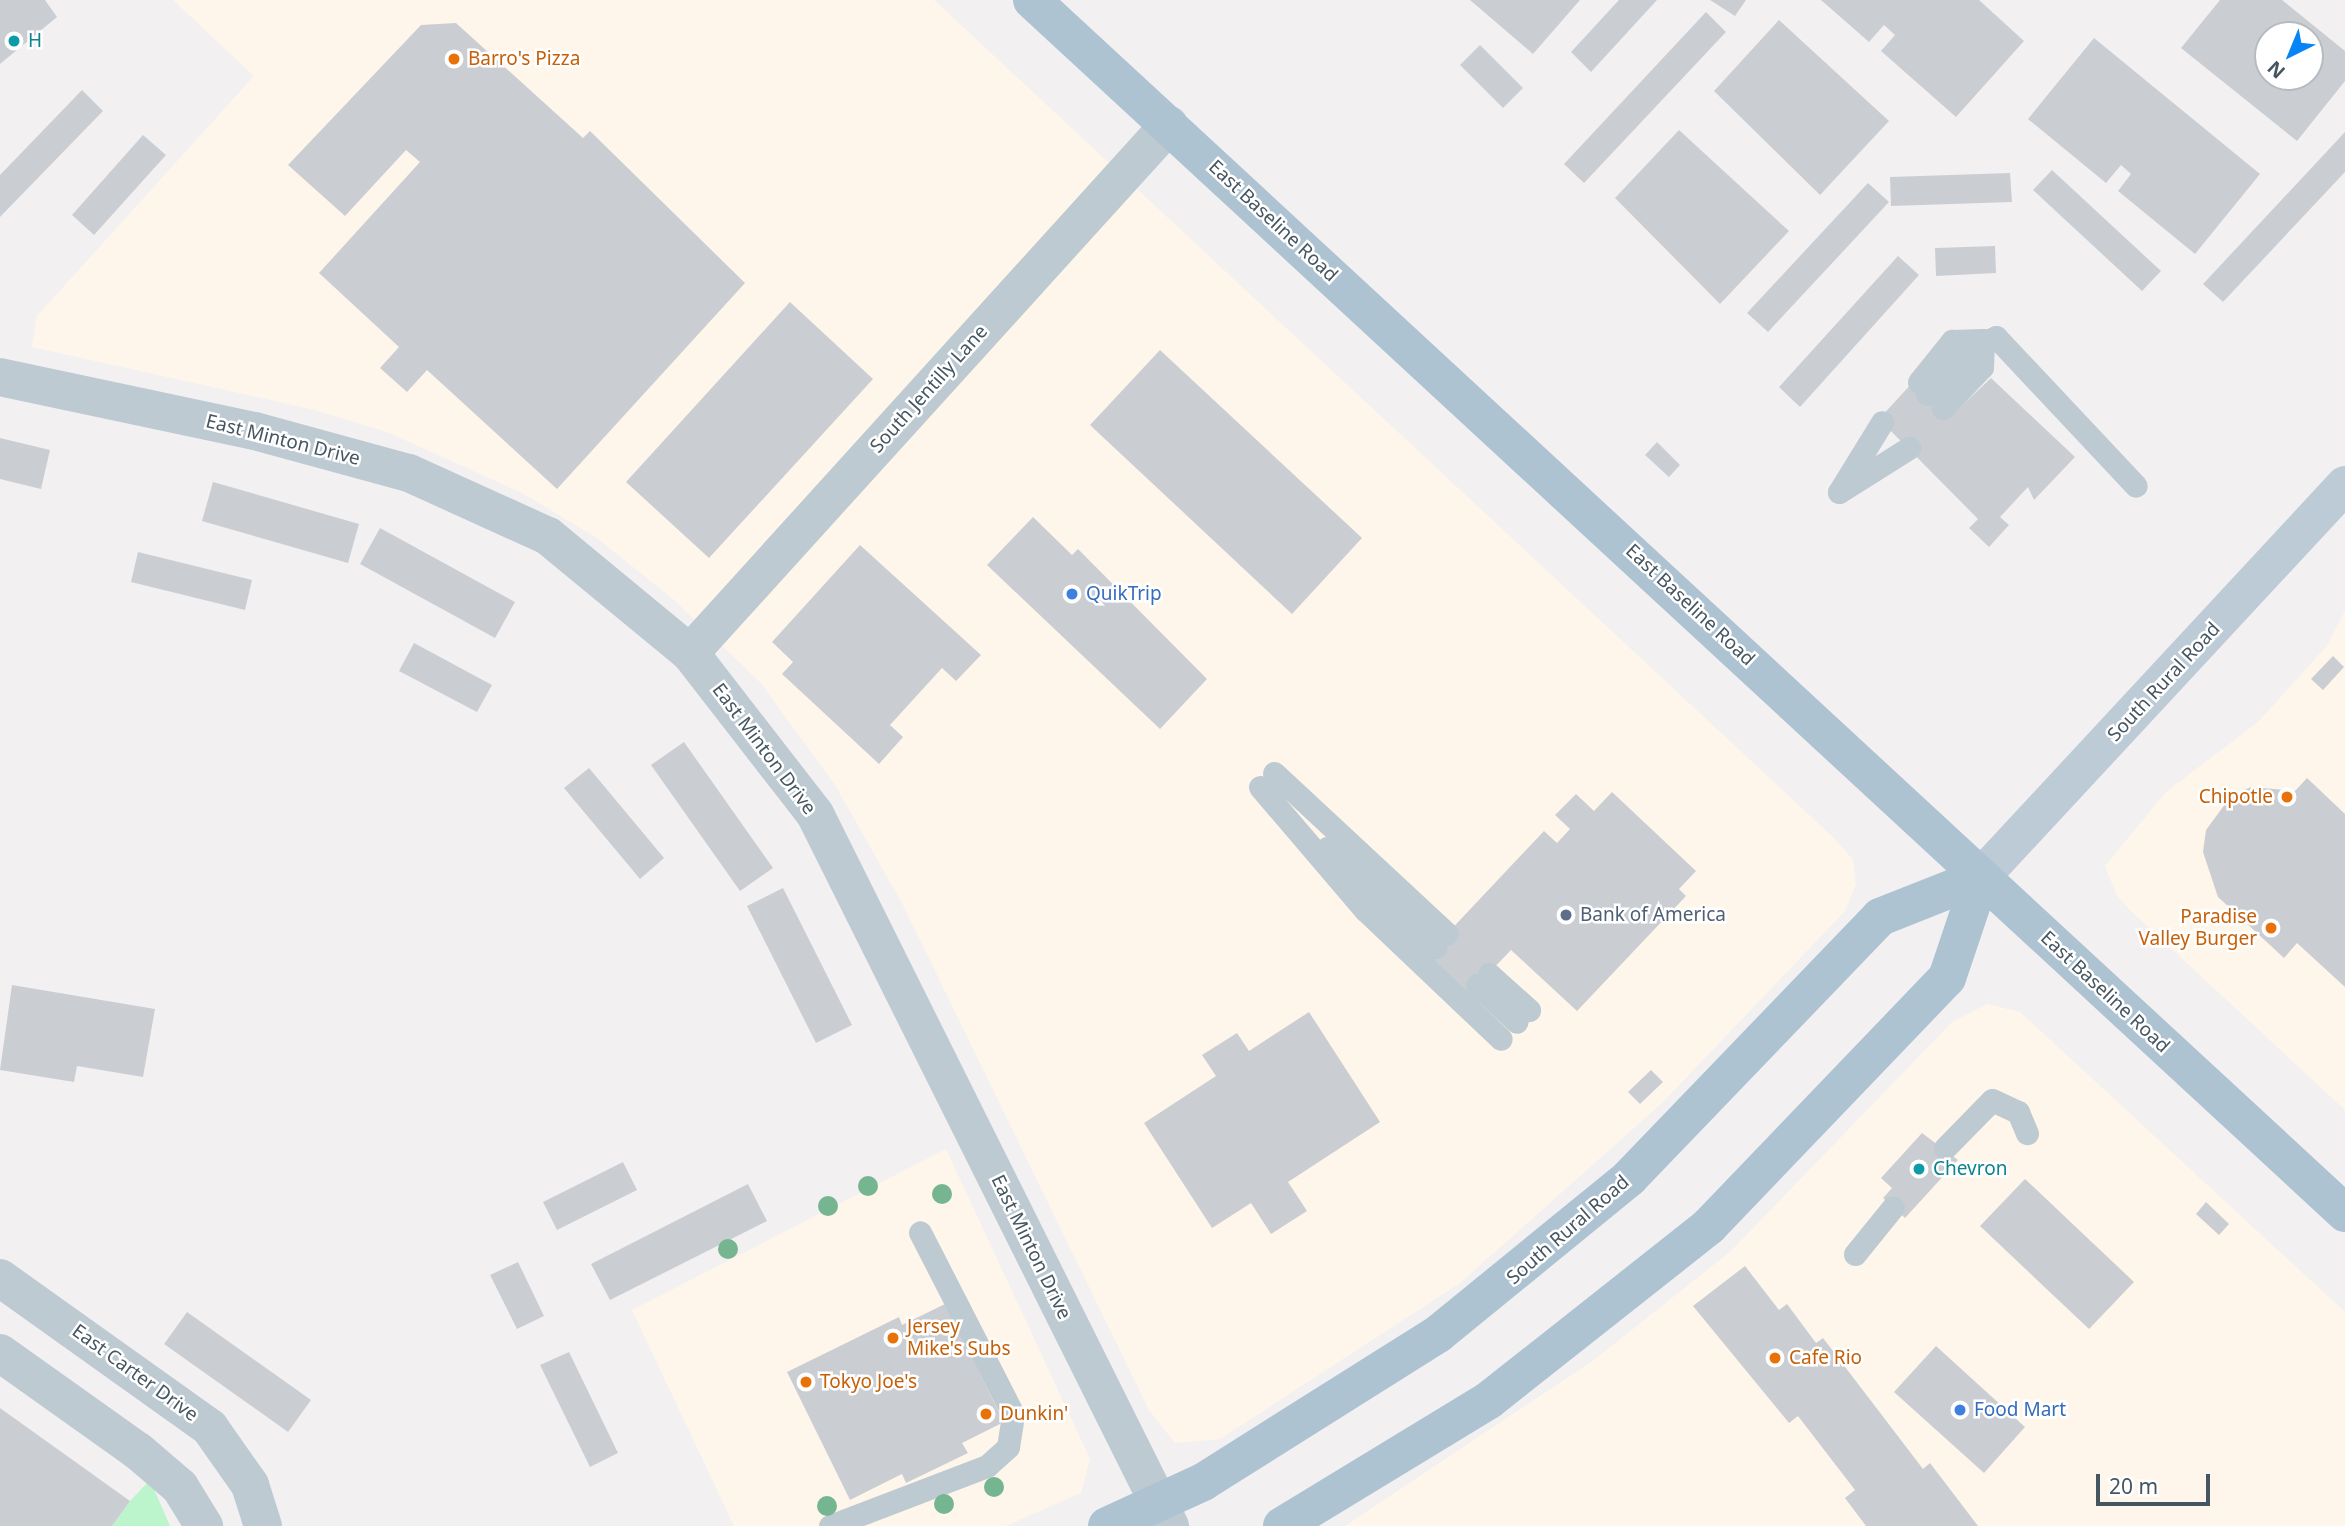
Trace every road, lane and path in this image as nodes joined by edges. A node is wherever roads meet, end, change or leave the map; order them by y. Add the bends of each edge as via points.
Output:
1 (1032, 0) edge
2 (1169, 125) junction
3 (1983, 340) junction
4 (0, 377) edge
5 (2345, 485) edge
6 (2136, 486) dead end
7 (1839, 492) joint
8 (690, 653) junction
9 (1981, 877) junction
10 (1441, 940) dead end
11 (1483, 979) dead end
12 (1523, 1016) dead end
13 (1501, 1039) dead end
14 (2027, 1133) dead end
15 (1945, 1148) dead end
16 (1893, 1206) dead end
17 (2345, 1213) edge
18 (920, 1232) dead end
19 (1855, 1254) dead end
20 (0, 1278) edge
21 (0, 1353) edge
22 (1164, 1515) edge
23 (204, 1526) edge
24 (263, 1526) edge
25 (830, 1526) edge
26 (1107, 1526) edge
27 (1282, 1526) edge

1 - 2 main road, East Baseline Road
2 - 8 street, South Jentilly Lane
2 - 9 main road, East Baseline Road
3 - 3 lane via 1982,367 1929,395 1952,341
3 - 6 lane via 1996,337 2008,344
4 - 8 street, East Minton Drive via 255,431 409,473 548,536
5 - 9 main road, South Rural Road
7 - 7 lane via 1894,434
8 - 22 street, East Minton Drive via 815,814
9 - 17 main road, East Baseline Road
9 - 22 main road, South Rural Road via 1880,916 1629,1178 1500,1288
9 - 27 main road, South Rural Road via 1947,978 1709,1226 1489,1400
10 - 13 lane via 1267,780 1365,910
11 - 12 lane
14 - 15 lane via 2018,1112 1992,1100
16 - 19 lane
18 - 25 lane via 1013,1413 1008,1447 986,1466
20 - 24 street, East Carter Drive via 210,1428 250,1485
21 - 23 street via 149,1460 180,1487
22 - 26 main road, South Rural Road

